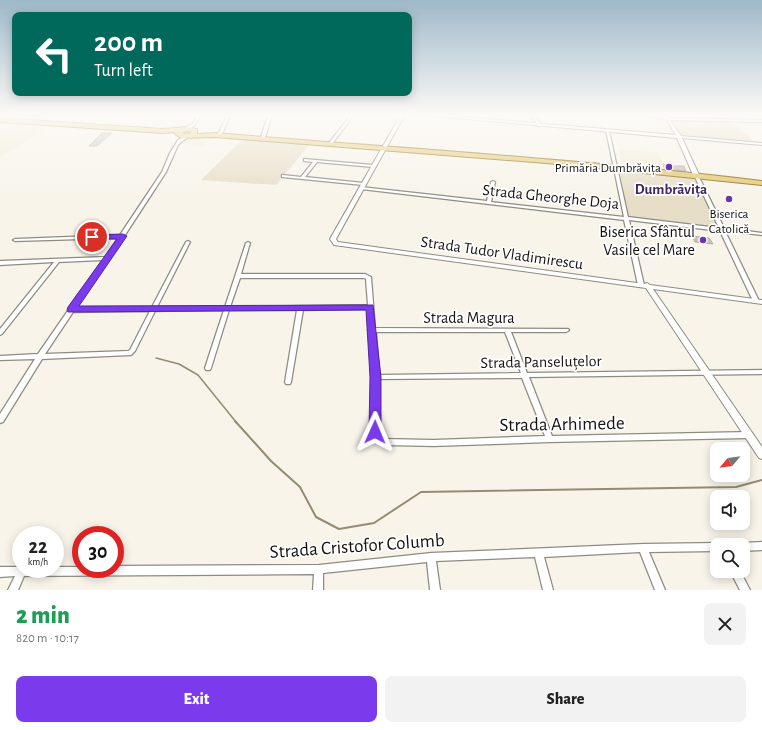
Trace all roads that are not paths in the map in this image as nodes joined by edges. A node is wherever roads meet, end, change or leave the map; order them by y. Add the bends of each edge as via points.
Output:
1 (177, 144) edge
2 (335, 144) edge
3 (339, 144) edge
4 (386, 144) edge
5 (610, 144) edge
6 (682, 144) edge
7 (384, 147) junction
8 (305, 160) dead end
9 (316, 161) junction
10 (373, 166) junction
11 (615, 168) junction
12 (283, 176) dead end
13 (697, 176) junction
14 (302, 178) junction
15 (493, 182) dead end
16 (762, 183) edge
17 (362, 186) junction
18 (489, 202) junction
19 (626, 218) junction
20 (722, 230) junction
21 (762, 234) edge
22 (123, 236) junction
23 (16, 240) dead end
24 (188, 242) dead end
25 (248, 243) dead end
26 (107, 258) junction
27 (57, 261) junction
28 (0, 263) edge
29 (237, 276) junction
30 (644, 285) junction
31 (759, 301) edge
32 (370, 307) junction
33 (154, 308) junction
34 (227, 308) junction
35 (300, 308) junction
36 (72, 310) junction
37 (371, 330) junction
38 (507, 330) junction
39 (566, 330) dead end
40 (0, 334) edge
41 (40, 356) junction
42 (0, 358) edge
43 (208, 368) dead end
44 (762, 372) edge
45 (706, 373) junction
46 (526, 375) junction
47 (376, 377) junction
48 (288, 382) dead end
49 (0, 420) edge
50 (749, 436) junction
51 (550, 439) junction
52 (762, 454) edge
53 (750, 546) edge
54 (762, 546) edge
55 (710, 547) edge
56 (643, 548) junction
57 (538, 552) junction
58 (431, 556) junction
59 (319, 568) junction
60 (12, 571) edge
61 (64, 571) edge
62 (0, 572) edge
63 (19, 578) edge
64 (739, 578) edge
65 (13, 590) edge
66 (318, 590) edge
67 (435, 590) edge
68 (548, 590) edge
69 (660, 590) edge
70 (745, 590) edge

1 - 22 street via 166,168
2 - 7 main road
3 - 7 main road
4 - 7 street
5 - 11 street
6 - 13 street
7 - 10 street
7 - 11 main road
8 - 9 street
9 - 10 street
9 - 14 street
10 - 17 street
11 - 13 main road
11 - 19 street
12 - 14 street, Strada Gheorghe Doja
13 - 16 main road
13 - 20 street
14 - 17 street, Strada Gheorghe Doja
15 - 18 street
17 - 18 street, Strada Gheorghe Doja
17 - 30 street, Strada Tudor Vladimirescu via 333,239 340,245
18 - 19 street, Strada Gheorghe Doja
19 - 20 street, Strada Gheorghe Doja
19 - 30 street
20 - 21 street, Strada Gheorghe Doja
20 - 31 street
22 - 23 street
22 - 26 street
24 - 33 street
25 - 29 street
26 - 27 street
26 - 36 street
27 - 28 street
27 - 40 street
29 - 32 street via 368,276
29 - 34 street
30 - 31 street, Strada Tudor Vladimirescu
30 - 45 street
32 - 35 street
32 - 37 street
33 - 34 street
33 - 36 street
33 - 41 street via 129,353
34 - 35 street
34 - 43 street
35 - 48 street
36 - 41 street
37 - 38 street, Strada Magura
37 - 47 street
38 - 39 street, Strada Magura
38 - 46 street
41 - 42 street
41 - 49 street
44 - 45 street, Strada Panseluțelor
45 - 46 street, Strada Panseluțelor
45 - 50 street
46 - 47 street, Strada Panseluțelor
46 - 51 street
47 - 51 street, Strada Arhimede via 375,432 378,439 384,442
50 - 51 street, Strada Arhimede
50 - 52 street
53 - 54 street
55 - 56 street, Strada Cristofor Columb
56 - 57 street, Strada Cristofor Columb
56 - 69 street
57 - 58 street, Strada Cristofor Columb
57 - 68 street
58 - 59 street, Strada Cristofor Columb
58 - 67 street
59 - 61 street, Strada Cristofor Columb
59 - 66 street
60 - 62 street, Strada Cristofor Columb
63 - 65 street
64 - 70 street

